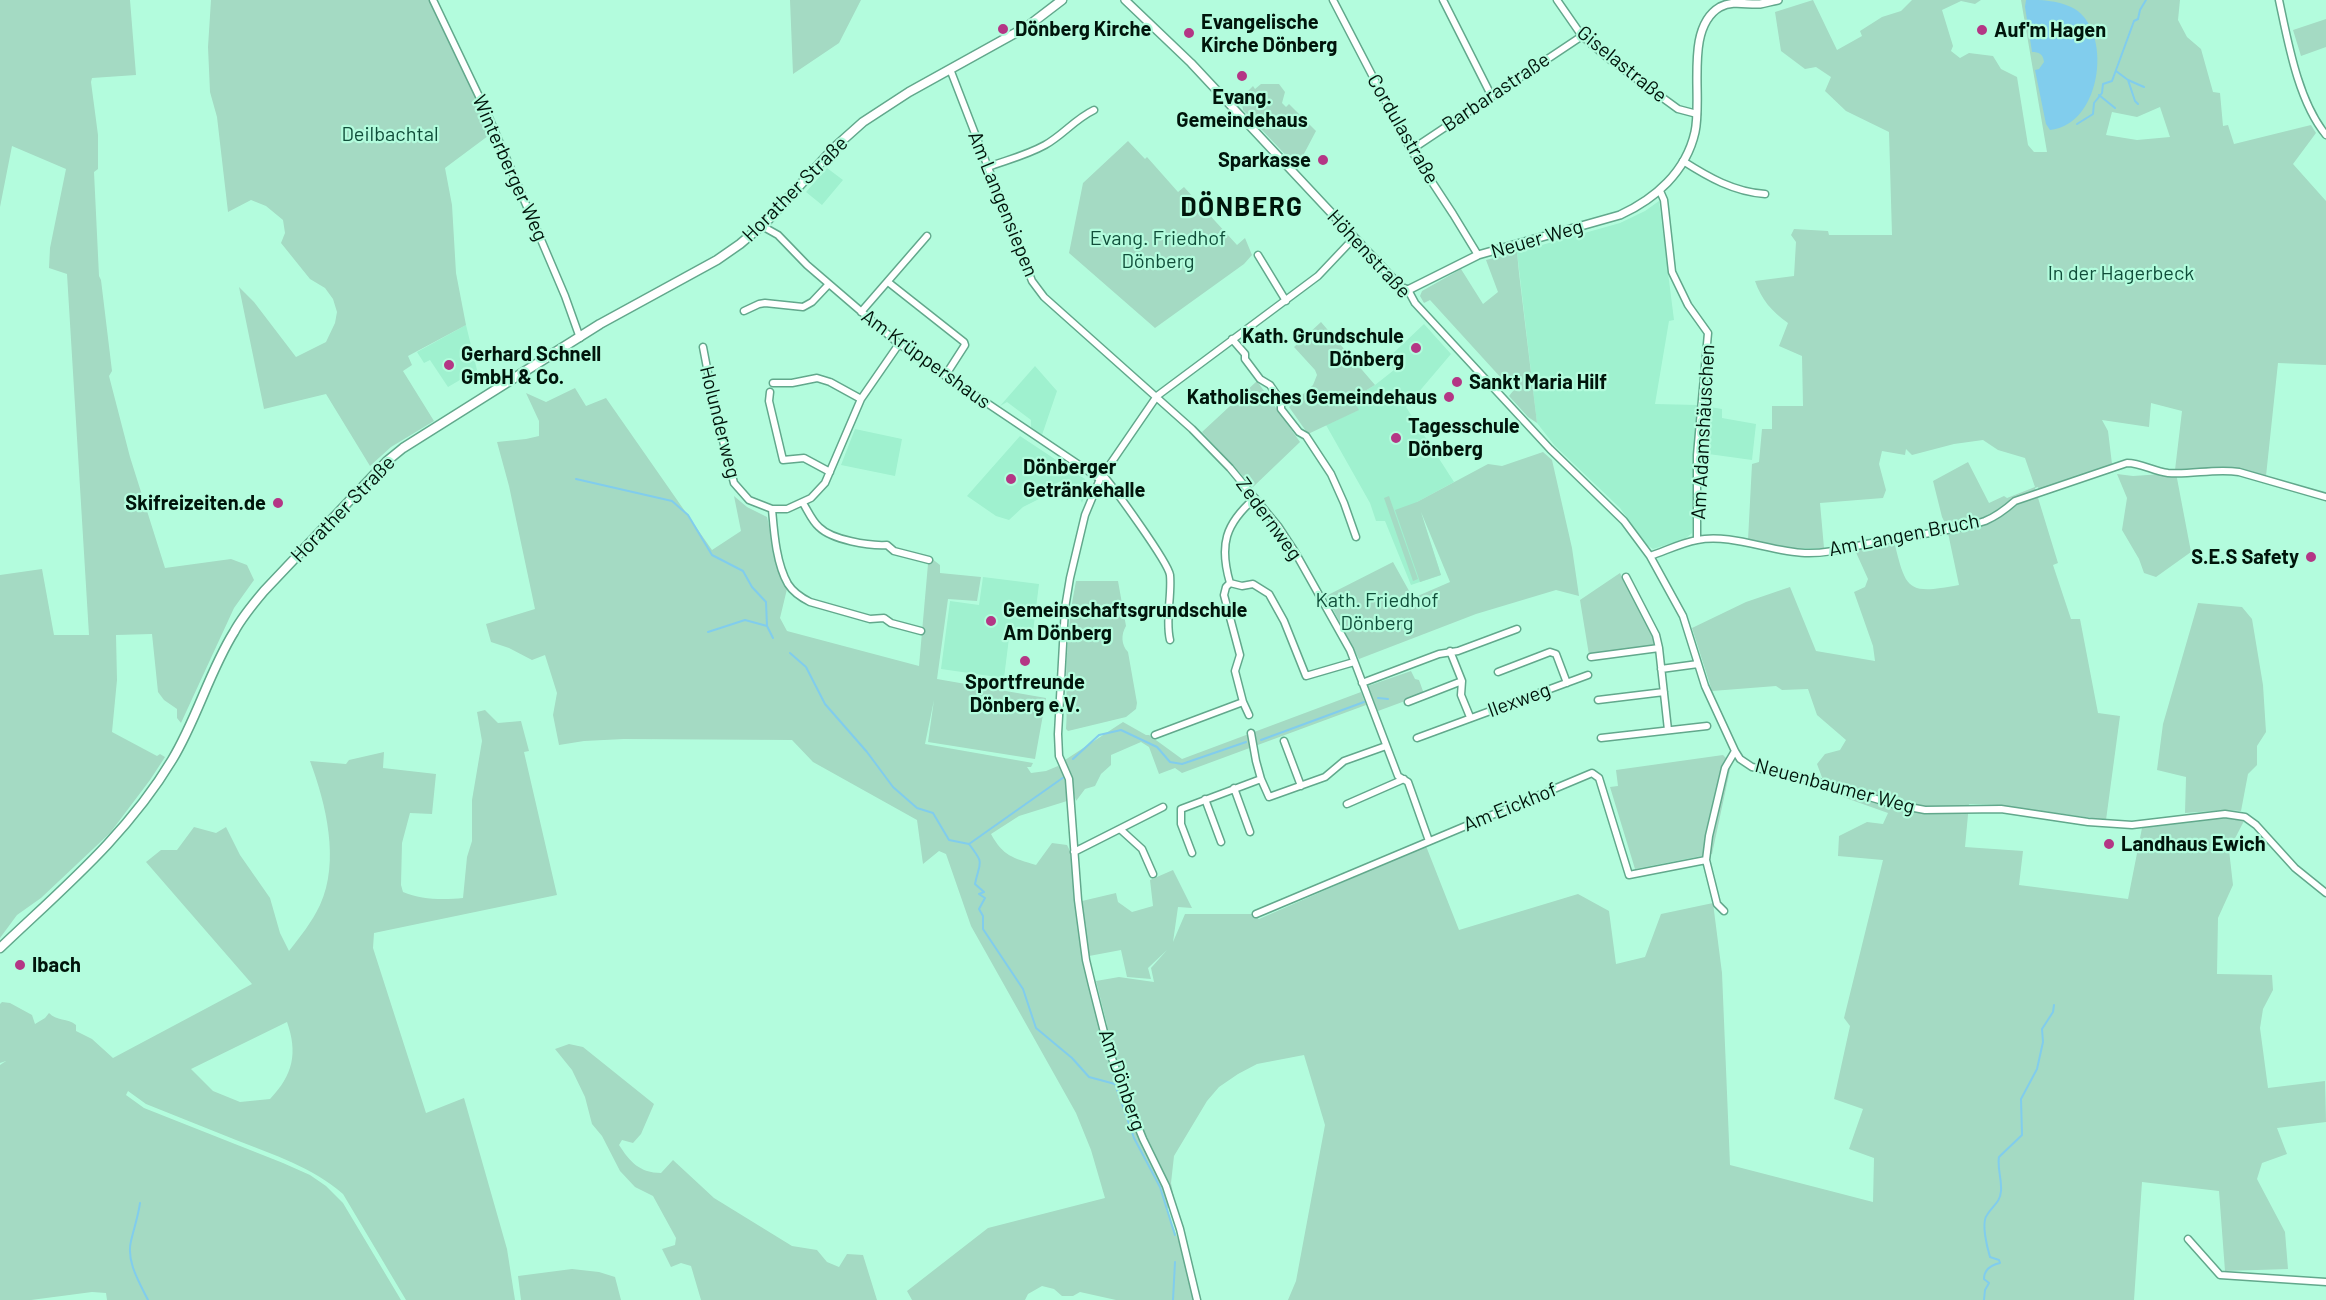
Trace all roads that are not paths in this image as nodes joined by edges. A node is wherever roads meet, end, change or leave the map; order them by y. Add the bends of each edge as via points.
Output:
1 (433, 0) edge
2 (1062, 0) edge
3 (1125, 0) edge
4 (1333, 0) edge
5 (1443, 0) edge
6 (1557, 0) edge
7 (1778, 0) edge
8 (2278, 0) edge
9 (1582, 36) junction
10 (950, 69) junction
11 (1491, 94) junction
12 (1094, 110) dead end
13 (1697, 114) junction
14 (2326, 135) edge
15 (1411, 150) junction
16 (1683, 161) junction
17 (988, 167) junction
18 (1662, 189) junction
19 (1765, 194) dead end
20 (762, 226) junction
21 (927, 236) dead end
22 (1354, 238) junction
23 (1258, 255) dead end
24 (1478, 255) junction
25 (888, 282) junction
26 (829, 284) junction
27 (1408, 290) junction
28 (1286, 301) junction
29 (744, 311) dead end
30 (861, 312) junction
31 (580, 338) junction
32 (1232, 339) junction
33 (899, 344) junction
34 (703, 347) dead end
35 (945, 376) junction
36 (773, 383) dead end
37 (770, 392) dead end
38 (1157, 396) junction
39 (861, 399) junction
40 (1560, 459) joint
41 (830, 472) junction
42 (1101, 476) junction
43 (2326, 497) edge
44 (1255, 498) junction
45 (803, 503) junction
46 (772, 509) junction
47 (1356, 537) dead end
48 (1697, 540) junction
49 (1650, 556) junction
50 (929, 560) dead end
51 (1626, 577) dead end
52 (1230, 583) junction
53 (1517, 629) dead end
54 (921, 631) dead end
55 (1170, 640) dead end
56 (1659, 648) junction
57 (1450, 651) junction
58 (1591, 657) dead end
59 (1354, 662) junction
60 (1698, 664) junction
61 (1661, 669) junction
62 (1498, 672) dead end
63 (1588, 675) dead end
64 (1462, 681) junction
65 (1567, 683) junction
66 (1362, 684) junction
67 (1664, 692) junction
68 (1598, 700) dead end
69 (1243, 702) junction
70 (1408, 702) dead end
71 (1250, 716) dead end
72 (1470, 717) junction
73 (1707, 726) dead end
74 (1668, 730) junction
75 (1251, 732) dead end
76 (1155, 735) dead end
77 (1417, 738) dead end
78 (1601, 738) dead end
79 (1284, 741) dead end
80 (1386, 746) junction
81 (1735, 751) junction
82 (1262, 778) junction
83 (1404, 779) junction
84 (1301, 786) junction
85 (1234, 788) junction
86 (1205, 799) junction
87 (1347, 804) dead end
88 (1163, 807) dead end
89 (1120, 829) junction
90 (1250, 832) dead end
91 (1429, 841) junction
92 (1221, 842) dead end
93 (1074, 852) junction
94 (1192, 853) dead end
95 (1706, 860) junction
96 (1153, 874) dead end
97 (2326, 893) edge
98 (1724, 911) dead end
99 (1256, 914) dead end
100 (0, 948) edge
101 (2188, 1239) dead end
102 (2326, 1282) edge
103 (1197, 1300) edge

1 - 31 street, Winterberger Weg via 487,113
2 - 10 main road, Horather Straße via 1028,26
3 - 22 street, Höhenstraße via 1191,63
4 - 15 street, Cordulastraße
5 - 11 street
6 - 9 street, Giselastraße
7 - 13 street via 1730,3 1708,16 1698,42
8 - 14 street via 2302,91
9 - 11 street, Barbarastraße
9 - 13 street, Giselastraße via 1678,109
10 - 17 street, Am Langensiepen
10 - 20 main road, Horather Straße via 863,122
11 - 15 street, Barbarastraße
12 - 17 street via 1045,145
13 - 16 street via 1695,133
15 - 24 street, Cordulastraße
16 - 18 street
16 - 19 street via 1734,188
17 - 38 street, Am Langensiepen via 1032,281 1044,297
18 - 24 street, Neuer Weg via 1620,215
18 - 48 street, Am Adamshäuschen via 1672,272 1708,333 1697,455
20 - 26 street, Am Krüppershaus via 778,235
20 - 31 main road, Horather Straße via 717,260
21 - 25 street
22 - 27 street, Höhenstraße via 1400,287
22 - 28 street, Am Dönberg via 1318,276
23 - 28 street
24 - 27 street, Neuer Weg
25 - 30 street
25 - 35 street via 964,342 962,352
26 - 29 street via 803,307 765,303
26 - 30 street, Am Krüppershaus
27 - 40 street, Höhenstraße via 1415,303
28 - 32 street, Am Dönberg
30 - 33 street, Am Krüppershaus
31 - 100 main road, Horather Straße via 403,448 372,475 246,613 223,652 173,758 132,819
32 - 38 street, Am Dönberg
32 - 47 street via 1260,379 1270,385 1281,401 1281,408 1331,474
33 - 35 street, Am Krüppershaus
33 - 39 street
34 - 46 street, Holunderweg via 714,410 734,483 749,500
35 - 42 street, Am Krüppershaus
36 - 39 street via 817,378
37 - 41 street via 783,460 804,458
38 - 42 street, Am Dönberg
38 - 44 street, Zedernweg
39 - 41 street
40 - 49 street, Neuenbaumer Weg via 1624,521
41 - 45 street via 818,492
42 - 55 street via 1170,573
42 - 93 street, Am Dönberg via 1076,549 1064,620 1059,756 1069,779
43 - 48 street, Am Langen Bruch via 2239,472 2167,473 2127,463 2015,501 1986,520 1941,531 1829,551 1784,552 1745,542
44 - 52 street via 1242,509 1228,531 1224,557
44 - 59 street, Zedernweg via 1295,552
45 - 46 street
45 - 50 street via 815,524 832,535 873,546 887,545 894,551
46 - 54 street via 783,572 801,598
48 - 49 street, Am Langen Bruch
49 - 60 street, Neuenbaumer Weg via 1683,616
51 - 56 street
52 - 59 street via 1253,584 1267,591 1306,676
52 - 69 street via 1224,595 1240,655 1235,671
53 - 57 street
56 - 58 street
56 - 61 street
57 - 64 street, Ilexweg
57 - 66 street
59 - 66 street, Zedernweg
60 - 61 street
60 - 81 street, Neuenbaumer Weg
61 - 67 street
62 - 65 street, Ilexweg via 1550,652 1556,654
63 - 65 street, Ilexweg
64 - 70 street, Ilexweg
64 - 72 street, Ilexweg via 1461,695
65 - 72 street, Ilexweg
66 - 80 street, Zedernweg
67 - 68 street
67 - 74 street
69 - 71 street
69 - 76 street
72 - 77 street, Ilexweg
73 - 74 street
74 - 78 street
75 - 82 street
79 - 84 street
80 - 83 street, Zedernweg via 1398,776
80 - 84 street via 1344,761 1325,777
81 - 95 street via 1725,768
81 - 97 street, Neuenbaumer Weg via 1752,767 1925,810 2001,809 2129,825 2236,814 2256,825 2295,868
82 - 84 street via 1269,797
82 - 85 street
83 - 87 street
83 - 91 street, Zedernweg
85 - 86 street
85 - 90 street
86 - 92 street
86 - 94 street via 1181,809 1181,824
88 - 89 street
89 - 93 street
89 - 96 street via 1143,849
91 - 95 street, Am Eickhof via 1592,774 1599,778 1629,875
91 - 99 street, Am Eickhof
93 - 103 street, Am Dönberg via 1086,960 1107,1044 1143,1139 1167,1186
95 - 98 street via 1718,904
101 - 102 street via 2220,1275

